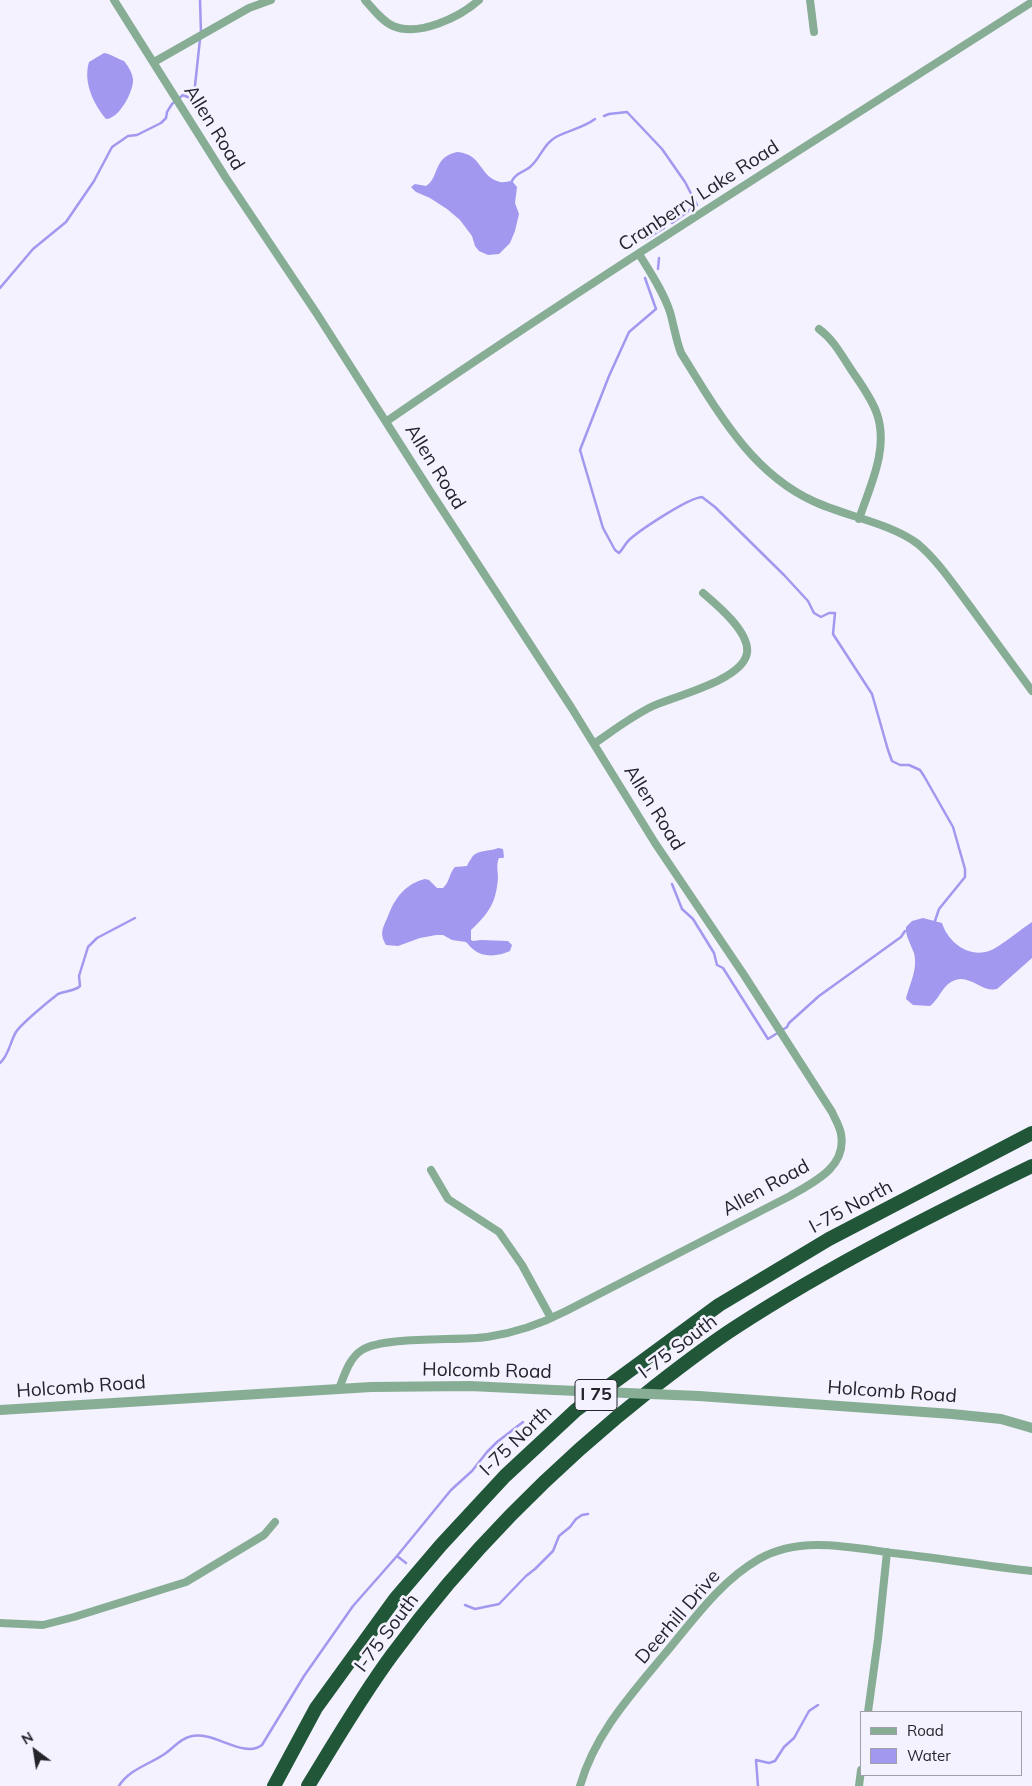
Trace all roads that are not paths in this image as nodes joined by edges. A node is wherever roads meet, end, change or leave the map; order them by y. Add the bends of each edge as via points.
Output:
1 (114, 0) edge
2 (271, 0) edge
3 (365, 0) edge
4 (479, 0) edge
5 (810, 0) edge
6 (1032, 2) edge
7 (814, 32) dead end
8 (154, 62) junction
9 (639, 254) junction
10 (819, 329) dead end
11 (387, 421) junction
12 (858, 519) junction
13 (703, 593) dead end
14 (1032, 690) edge
15 (595, 743) junction
16 (1032, 1133) edge
17 (1032, 1166) edge
18 (432, 1170) dead end
19 (551, 1318) junction
20 (339, 1389) junction
21 (0, 1410) edge
22 (1032, 1428) edge
23 (275, 1522) dead end
24 (887, 1552) junction
25 (1032, 1571) edge
26 (0, 1623) edge
27 (868, 1711) edge
28 (274, 1786) edge
29 (308, 1786) edge
30 (580, 1786) edge

1 - 8 street, Allen Road
2 - 8 street via 249,8
3 - 4 street via 393,26 414,30 435,26
5 - 7 street
6 - 9 street, Cranberry Lake Road
8 - 11 street, Allen Road via 226,178
9 - 11 street, Cranberry Lake Road
9 - 12 street via 662,292 681,353 743,447 782,484 813,502
10 - 12 street via 836,346 877,414 881,446
11 - 15 street, Allen Road
12 - 14 street via 908,537 930,555
13 - 15 street via 724,611 742,634 747,648 746,660 714,684 652,707
15 - 19 street, Allen Road via 655,843 832,1112 841,1133 842,1149 836,1162 821,1177 798,1191
16 - 28 highway, I-75 North / I 75 via 829,1238 719,1305 576,1410 505,1476 395,1599 316,1708
17 - 29 highway, I-75 South / I 75 via 804,1285 703,1350 611,1422 508,1518 439,1596 392,1654
18 - 19 street via 448,1199 499,1232 522,1265
19 - 20 street, Allen Road via 511,1333 486,1337 370,1346 353,1358
20 - 21 street, Holcomb Road
20 - 22 street, Holcomb Road, bridge via 470,1386 699,1396 952,1414 1001,1419
23 - 26 street via 264,1535 186,1582 42,1625
24 - 25 street, Deerhill Drive
24 - 27 street
24 - 30 street, Deerhill Drive via 836,1545 794,1546 759,1559 742,1571 708,1601 603,1732

